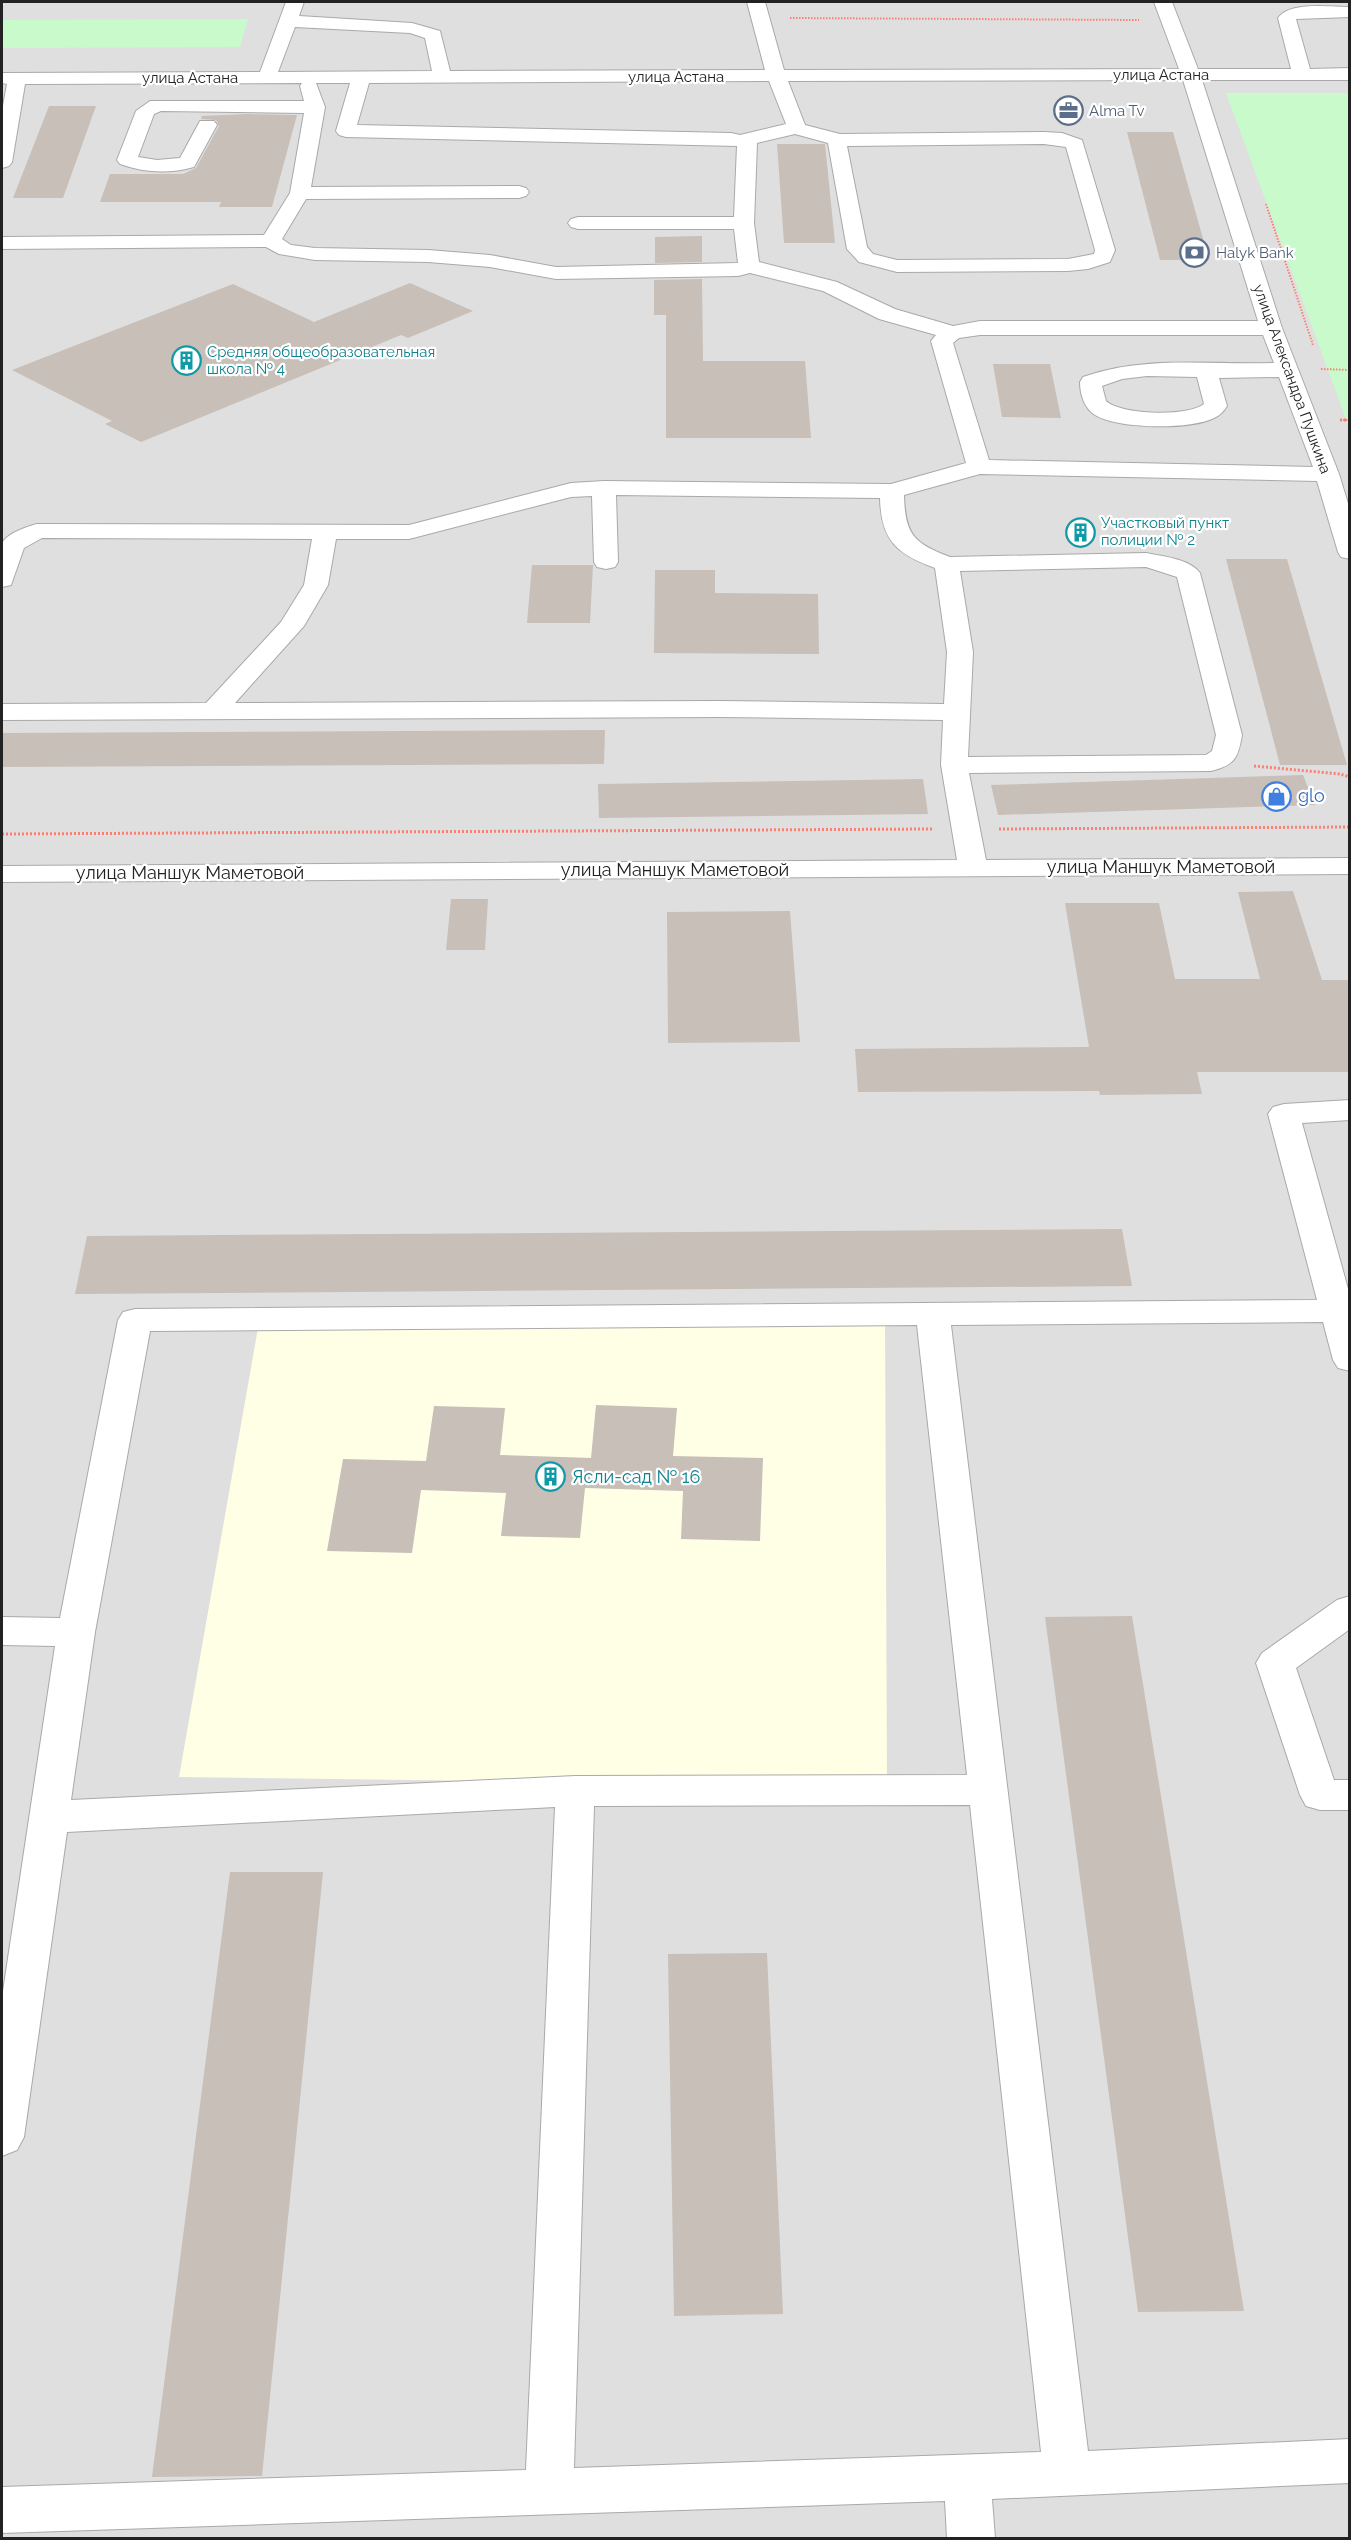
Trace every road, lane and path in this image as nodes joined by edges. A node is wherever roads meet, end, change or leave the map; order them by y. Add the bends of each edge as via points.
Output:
1 (296, 2) edge
2 (1163, 2) edge
3 (759, 10) edge
4 (1350, 12) edge
5 (1170, 20) junction
6 (288, 21) junction
7 (1302, 74) junction
8 (1350, 74) edge
9 (1191, 75) junction
10 (776, 76) junction
11 (267, 77) junction
12 (306, 77) junction
13 (361, 77) junction
14 (442, 77) junction
15 (9, 78) edge
16 (315, 107) junction
17 (207, 126) dead end
18 (795, 128) junction
19 (839, 140) junction
20 (741, 141) junction
21 (2, 162) edge
22 (519, 192) dead end
23 (300, 194) junction
24 (1265, 201) dead end
25 (578, 223) dead end
26 (744, 223) junction
27 (270, 242) junction
28 (2, 243) edge
29 (749, 266) junction
30 (1270, 328) junction
31 (952, 333) junction
32 (1314, 347) dead end
33 (1317, 359) dead end
34 (1287, 370) junction
35 (1350, 370) edge
36 (1206, 371) junction
37 (979, 467) junction
38 (1327, 474) junction
39 (604, 488) junction
40 (892, 491) junction
41 (325, 532) junction
42 (1350, 552) edge
43 (606, 562) dead end
44 (947, 564) junction
45 (2, 580) edge
46 (214, 710) junction
47 (2, 712) edge
48 (957, 712) junction
49 (1225, 755) junction
50 (954, 765) junction
51 (1350, 777) edge
52 (1350, 827) edge
53 (966, 829) junction
54 (2, 834) edge
55 (1350, 866) edge
56 (973, 868) junction
57 (2, 874) edge
58 (1350, 1110) edge
59 (1336, 1311) junction
60 (933, 1315) junction
61 (1350, 1360) edge
62 (1350, 1610) edge
63 (2, 1631) edge
64 (75, 1632) junction
65 (988, 1790) junction
66 (575, 1791) junction
67 (1350, 1795) edge
68 (49, 1817) junction
69 (2, 2137) edge
70 (1350, 2461) edge
71 (1067, 2474) junction
72 (967, 2478) junction
73 (549, 2492) junction
74 (2, 2510) edge
75 (971, 2538) edge

1 - 6 street
2 - 5 street, улица Александра Пушкина
3 - 5 path
3 - 10 street
4 - 7 street via 1293,13 1287,18
5 - 9 street, улица Александра Пушкина
6 - 11 street
6 - 14 street via 426,32 434,35
7 - 8 street, улица Астана
7 - 9 street, улица Астана
9 - 10 street, улица Астана
9 - 30 street, улица Александра Пушкина
10 - 14 street, улица Астана
10 - 18 street
11 - 12 street, улица Астана
11 - 15 street, улица Астана
12 - 13 street, улица Астана
12 - 16 street
13 - 14 street, улица Астана
13 - 20 street via 346,131
15 - 21 street
16 - 17 street via 157,105 146,111 127,160 140,165 187,163
16 - 23 street
18 - 19 street
18 - 20 street
19 - 19 street via 1044,138 1075,144 1105,250 1103,258 1068,265 920,266 897,266 866,258 857,249
20 - 26 street via 747,143
22 - 23 street
23 - 27 street
24 - 32 path
25 - 26 street
26 - 29 street
27 - 28 street
27 - 29 street via 286,250 315,254 428,256 490,261 556,273 738,270
29 - 31 street via 830,286 887,314
30 - 31 street via 980,328
30 - 34 street, улица Александра Пушкина
31 - 37 street via 942,341
33 - 35 path via 1321,370
34 - 36 street
34 - 38 street, улица Александра Пушкина
36 - 36 street via 1136,368 1091,382 1091,395 1102,410 1124,417 1166,419 1205,414 1216,406
37 - 38 street
37 - 40 street
38 - 42 street, улица Александра Пушкина
39 - 40 street
39 - 41 street via 571,490 409,532
39 - 43 street
40 - 44 street via 892,521 904,543 916,553
41 - 45 street via 38,531 13,544
41 - 46 street via 316,585 302,612
44 - 48 street via 960,652
44 - 49 street via 1146,560 1188,573 1229,735
46 - 47 street
46 - 48 street
48 - 50 street
49 - 50 street via 1212,763
49 - 51 path via 1266,768
50 - 53 street
52 - 53 path
53 - 54 path
53 - 56 street
55 - 56 street, улица Маншук Маметовой
56 - 57 street, улица Маншук Маметовой
58 - 59 street via 1284,1114
59 - 60 street
59 - 61 street
60 - 64 street via 135,1320
60 - 65 street
62 - 67 street via 1275,1663 1320,1794
63 - 64 street
64 - 68 street
65 - 66 street
65 - 71 street
66 - 68 street
66 - 73 street
68 - 69 street
70 - 71 street
71 - 72 street
72 - 73 street
72 - 75 street
73 - 74 street

